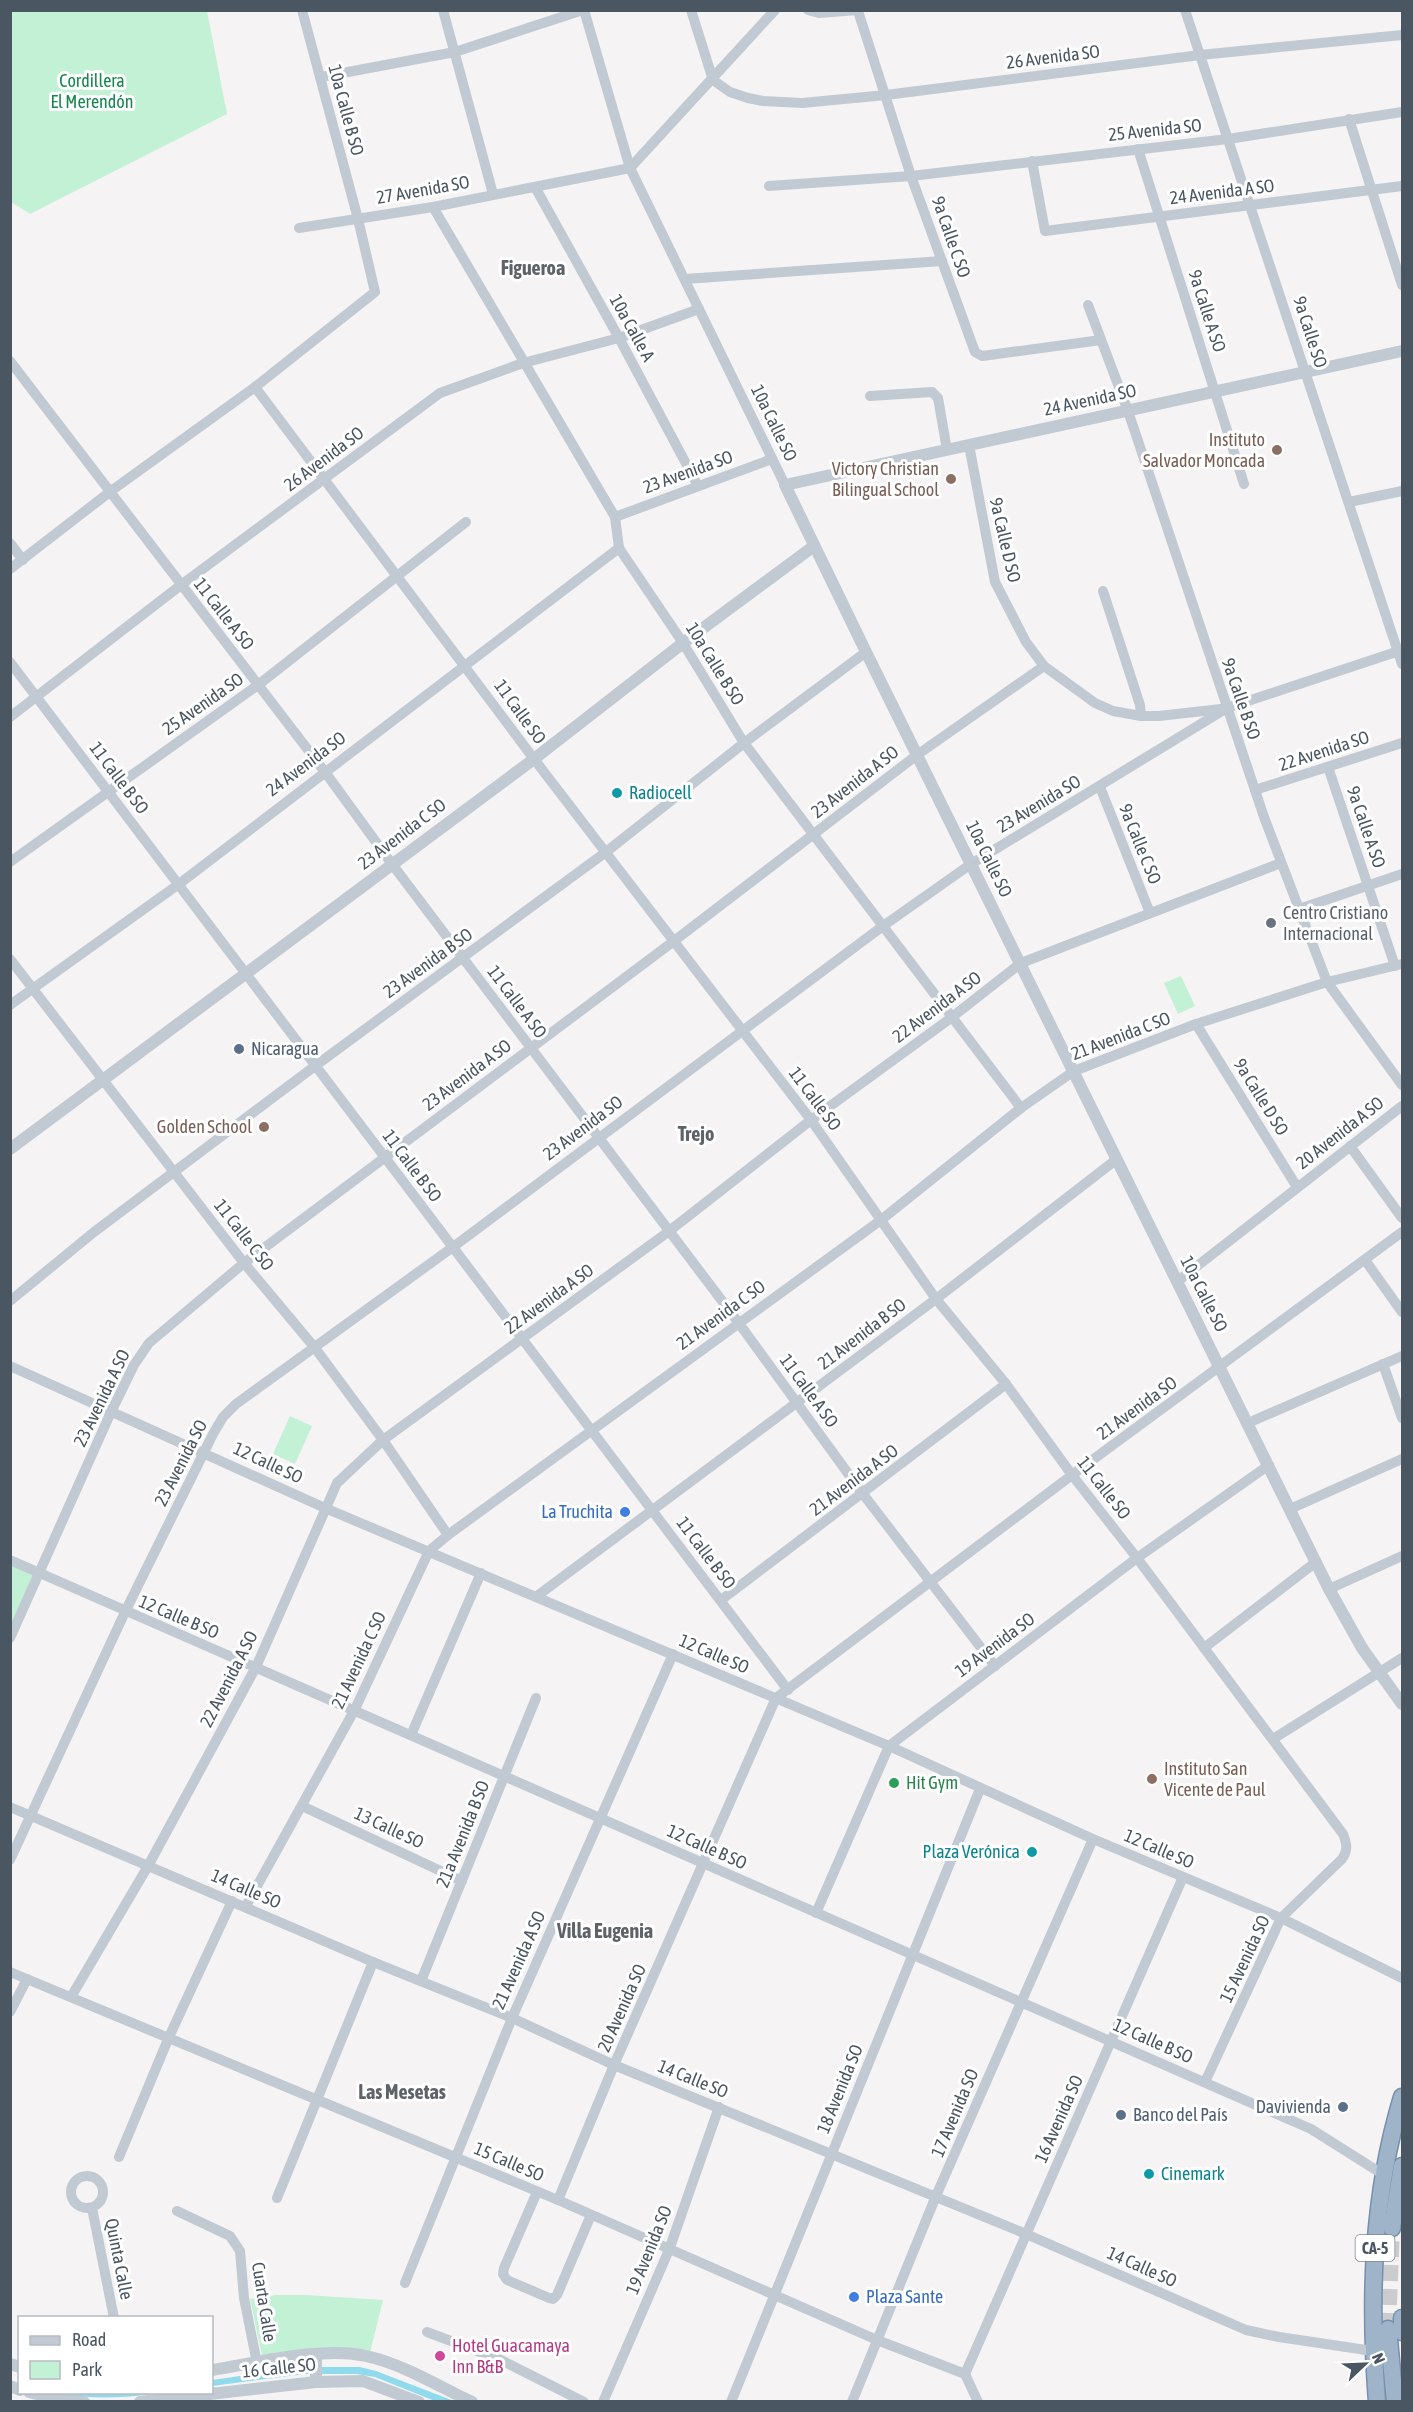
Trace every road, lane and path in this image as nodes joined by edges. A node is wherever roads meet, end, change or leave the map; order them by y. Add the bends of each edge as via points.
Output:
1 (302, 10) edge
2 (443, 10) edge
3 (584, 10) edge
4 (691, 10) edge
5 (775, 10) edge
6 (808, 10) edge
7 (858, 10) edge
8 (1185, 10) edge
9 (1402, 35) edge
10 (455, 52) junction
11 (1200, 55) junction
12 (321, 77) junction
13 (713, 80) junction
14 (886, 94) junction
15 (1402, 112) edge
16 (1349, 119) junction
17 (1228, 139) junction
18 (1138, 149) junction
19 (1032, 161) junction
20 (630, 168) junction
21 (911, 176) junction
22 (769, 186) dead end
23 (1402, 186) edge
24 (534, 187) junction
25 (1371, 190) junction
26 (494, 194) junction
27 (1251, 205) junction
28 (433, 207) junction
29 (1159, 217) junction
30 (358, 219) junction
31 (299, 228) dead end
32 (942, 261) junction
33 (685, 279) junction
34 (1402, 285) edge
35 (1088, 305) dead end
36 (699, 309) junction
37 (619, 338) junction
38 (1101, 340) junction
39 (1402, 351) edge
40 (10, 361) edge
41 (523, 363) junction
42 (1306, 372) junction
43 (255, 387) junction
44 (1215, 392) junction
45 (870, 396) dead end
46 (1128, 411) junction
47 (969, 445) junction
48 (947, 450) junction
49 (772, 459) junction
50 (324, 480) junction
51 (1244, 484) dead end
52 (785, 485) junction
53 (698, 486) junction
54 (111, 491) junction
55 (1402, 491) edge
56 (1349, 502) junction
57 (615, 517) junction
58 (466, 522) dead end
59 (10, 543) edge
60 (814, 546) junction
61 (619, 548) junction
62 (23, 560) junction
63 (10, 569) edge
64 (398, 576) junction
65 (181, 585) junction
66 (1103, 591) dead end
67 (683, 642) junction
68 (1400, 651) edge
69 (866, 652) junction
70 (10, 662) edge
71 (1402, 664) edge
72 (467, 666) junction
73 (1044, 666) junction
74 (258, 685) junction
75 (38, 697) junction
76 (1227, 708) junction
77 (1141, 716) junction
78 (10, 717) edge
79 (744, 743) junction
80 (1402, 743) edge
81 (917, 755) junction
82 (534, 759) junction
83 (1328, 767) junction
84 (325, 772) junction
85 (1100, 787) junction
86 (1255, 790) junction
87 (108, 791) junction
88 (812, 836) junction
89 (606, 852) junction
90 (10, 862) edge
91 (1281, 863) junction
92 (392, 864) junction
93 (971, 864) junction
94 (1402, 874) edge
95 (179, 884) junction
96 (1368, 885) junction
97 (1299, 909) junction
98 (1150, 913) junction
99 (883, 926) junction
100 (674, 941) junction
101 (462, 958) junction
102 (10, 959) edge
103 (1021, 963) junction
104 (1399, 965) edge
105 (246, 974) junction
106 (1327, 982) junction
107 (33, 988) junction
108 (10, 1005) edge
109 (951, 1018) junction
110 (1196, 1024) junction
111 (742, 1030) junction
112 (531, 1047) junction
113 (315, 1066) junction
114 (1074, 1071) junction
115 (103, 1078) junction
116 (1402, 1085) edge
117 (1402, 1106) edge
118 (1020, 1108) junction
119 (811, 1120) junction
120 (599, 1137) junction
121 (1350, 1146) junction
122 (10, 1149) edge
123 (385, 1158) junction
124 (1117, 1159) junction
125 (175, 1172) junction
126 (1297, 1187) junction
127 (1402, 1218) edge
128 (880, 1220) junction
129 (668, 1232) junction
130 (1402, 1232) edge
131 (453, 1247) junction
132 (1365, 1260) junction
133 (244, 1263) junction
134 (1178, 1281) junction
135 (936, 1299) junction
136 (10, 1301) edge
137 (1402, 1312) edge
138 (738, 1322) junction
139 (522, 1339) junction
140 (315, 1348) junction
141 (1402, 1356) edge
142 (1383, 1364) junction
143 (10, 1366) edge
144 (1221, 1367) junction
145 (1006, 1384) junction
146 (798, 1402) junction
147 (111, 1412) junction
148 (1402, 1418) edge
149 (1248, 1423) junction
150 (592, 1431) junction
151 (383, 1440) junction
152 (205, 1452) junction
153 (1402, 1459) edge
154 (1269, 1465) junction
155 (1072, 1475) junction
156 (863, 1494) junction
157 (325, 1508) junction
158 (1290, 1509) junction
159 (653, 1511) junction
160 (448, 1535) junction
161 (429, 1551) junction
162 (1402, 1556) edge
163 (1137, 1558) junction
164 (10, 1560) edge
165 (1316, 1562) junction
166 (40, 1573) junction
167 (481, 1573) junction
168 (930, 1582) junction
169 (1329, 1588) junction
170 (537, 1596) junction
171 (721, 1600) junction
172 (125, 1612) junction
173 (10, 1638) edge
174 (1204, 1648) junction
175 (673, 1654) junction
176 (1402, 1658) edge
177 (995, 1666) junction
178 (256, 1667) junction
179 (1381, 1672) junction
180 (788, 1689) junction
181 (536, 1698) dead end
182 (776, 1698) junction
183 (1402, 1704) edge
184 (355, 1709) junction
185 (411, 1735) junction
186 (1273, 1739) junction
187 (889, 1746) junction
188 (504, 1777) junction
189 (980, 1789) junction
190 (302, 1806) junction
191 (10, 1807) edge
192 (30, 1816) junction
193 (600, 1818) junction
194 (1343, 1834) joint
195 (1093, 1839) junction
196 (10, 1860) edge
197 (704, 1864) junction
198 (148, 1866) junction
199 (1184, 1877) junction
200 (462, 1881) junction
201 (232, 1901) junction
202 (246, 1906) junction
203 (816, 1913) junction
204 (1281, 1918) junction
205 (913, 1954) junction
206 (373, 1962) junction
207 (10, 1972) edge
208 (27, 1978) junction
209 (1402, 1978) edge
210 (421, 1982) junction
211 (71, 1997) junction
212 (1021, 2001) junction
213 (10, 2012) edge
214 (512, 2018) junction
215 (169, 2037) junction
216 (1112, 2041) junction
217 (614, 2065) junction
218 (1205, 2082) junction
219 (1402, 2097) edge
220 (316, 2099) junction
221 (718, 2107) junction
222 (831, 2152) junction
223 (119, 2157) dead end
224 (457, 2158) junction
225 (1402, 2166) edge
226 (1384, 2175) junction
227 (537, 2192) junction
228 (936, 2196) junction
229 (277, 2198) dead end
230 (558, 2200) junction
231 (92, 2208) dead end
232 (177, 2211) dead end
233 (591, 2216) junction
234 (1392, 2228) tunnel mouth
235 (1026, 2234) junction
236 (669, 2250) junction
237 (405, 2283) dead end
238 (773, 2295) junction
239 (114, 2316) edge
240 (1402, 2318) tunnel mouth
241 (1399, 2330) edge
242 (427, 2332) dead end
243 (877, 2340) junction
244 (1373, 2350) junction
245 (316, 2357) junction
246 (257, 2363) junction
247 (213, 2370) edge
248 (965, 2374) junction
249 (316, 2379) junction
250 (36, 2394) edge
251 (215, 2397) edge
252 (56, 2400) edge
253 (84, 2402) edge
254 (140, 2402) edge
255 (419, 2402) edge
256 (472, 2402) edge
257 (584, 2402) edge
258 (603, 2402) edge
259 (731, 2402) edge
260 (852, 2402) edge
261 (978, 2402) edge
262 (1377, 2402) edge
263 (1395, 2402) edge

1 - 12 street, 10a Calle B SO
2 - 10 street
3 - 10 street
3 - 20 street, 10a Calle SO
4 - 13 street
5 - 13 street
6 - 7 street
7 - 14 street, 9a Calle C SO
8 - 11 street, 9a Calle SO
9 - 11 street, 26 Avenida SO
10 - 12 street
10 - 26 street
11 - 14 street, 26 Avenida SO
11 - 17 street, 9a Calle SO
12 - 30 street, 10a Calle B SO
13 - 14 street, 26 Avenida SO via 730,92 763,101 802,103
13 - 20 street
14 - 21 street, 9a Calle C SO
15 - 16 street, 25 Avenida SO
16 - 17 street, 25 Avenida SO
16 - 25 street
17 - 18 street, 25 Avenida SO
17 - 27 street, 9a Calle SO
18 - 19 street, 25 Avenida SO
18 - 29 street, 9a Calle A SO
19 - 21 street, 25 Avenida SO
19 - 29 street, 24 Avenida A SO via 1045,231
20 - 24 street, 27 Avenida SO
20 - 33 street, 10a Calle SO
21 - 22 street, 25 Avenida SO
21 - 32 street, 9a Calle C SO
23 - 25 street, 24 Avenida A SO
24 - 26 street, 27 Avenida SO
24 - 37 street, 10a Calle A
25 - 27 street, 24 Avenida A SO
25 - 34 street
26 - 28 street, 27 Avenida SO
27 - 29 street, 24 Avenida A SO
27 - 42 street, 9a Calle SO
28 - 30 street, 27 Avenida SO
28 - 41 street, 10a Calle B SO
29 - 44 street, 9a Calle A SO
30 - 31 street
30 - 43 street, 27 Avenida SO via 375,292
32 - 33 street
32 - 38 street, 9a Calle C SO via 970,343 982,356
33 - 36 street, 10a Calle SO
35 - 38 street, 9a Calle B SO
36 - 37 street, 26 Avenida SO
36 - 49 street, 10a Calle SO
37 - 41 street, 26 Avenida SO
37 - 53 street, 10a Calle A
38 - 46 street, 9a Calle B SO
39 - 42 street, 24 Avenida SO
40 - 54 street, 11 Calle A SO
41 - 50 street, 26 Avenida SO via 440,393
41 - 57 street, 10a Calle B SO
42 - 44 street, 24 Avenida SO
42 - 56 street, 9a Calle SO
43 - 50 street, 11 Calle SO
43 - 54 street, 27 Avenida SO
44 - 46 street, 24 Avenida SO
44 - 51 street, 9a Calle A SO
45 - 48 street via 935,394
46 - 47 street, 24 Avenida SO
46 - 76 street, 9a Calle B SO via 1170,553
47 - 48 street, 24 Avenida SO
47 - 73 street, 9a Calle D SO via 995,582 1026,642
48 - 52 street, 24 Avenida SO
49 - 52 street, 10a Calle SO
49 - 53 street, 23 Avenida SO
50 - 64 street, 11 Calle SO
50 - 65 street, 26 Avenida SO
52 - 60 street, 10a Calle SO
53 - 57 street, 23 Avenida SO
54 - 62 street, 27 Avenida SO
54 - 65 street, 11 Calle A SO
55 - 56 street
56 - 68 street, 9a Calle SO
57 - 61 street, 10a Calle B SO
58 - 64 street, 25 Avenida SO
59 - 62 street
60 - 67 street, 23 Avenida C SO
60 - 69 street, 10a Calle SO
61 - 67 street, 10a Calle B SO
61 - 72 street, 24 Avenida SO
62 - 63 street, 27 Avenida SO
64 - 72 street, 11 Calle SO
64 - 74 street, 25 Avenida SO
65 - 74 street, 11 Calle A SO
65 - 75 street, 26 Avenida SO
66 - 77 street
67 - 79 street, 10a Calle B SO
67 - 82 street, 23 Avenida C SO
68 - 71 street, 9a Calle SO
68 - 76 street, 23 Avenida SO
69 - 79 street, 23 Avenida B SO
69 - 81 street, 10a Calle SO
70 - 75 street, 11 Calle B SO
72 - 82 street, 11 Calle SO
72 - 84 street, 24 Avenida SO
73 - 77 street, 9a Calle D SO via 1095,703
73 - 81 street, 23 Avenida A SO
74 - 84 street, 11 Calle A SO
74 - 87 street, 25 Avenida SO
75 - 78 street, 26 Avenida SO
75 - 87 street, 11 Calle B SO
76 - 77 street, 9a Calle D SO
76 - 85 street, 23 Avenida SO
76 - 86 street, 9a Calle B SO
79 - 88 street, 10a Calle B SO
79 - 89 street, 23 Avenida B SO
80 - 83 street, 22 Avenida SO
81 - 88 street, 23 Avenida A SO
81 - 93 street, 10a Calle SO
82 - 89 street, 11 Calle SO
82 - 92 street, 23 Avenida C SO
83 - 86 street, 22 Avenida SO
83 - 96 street, 9a Calle A SO
84 - 92 street, 11 Calle A SO
84 - 95 street, 24 Avenida SO
85 - 93 street, 23 Avenida SO
85 - 98 street, 9a Calle C SO
86 - 91 street, 9a Calle B SO
87 - 90 street, 25 Avenida SO
87 - 95 street, 11 Calle B SO
88 - 99 street, 10a Calle B SO
88 - 100 street, 23 Avenida A SO
89 - 100 street, 11 Calle SO
89 - 101 street, 23 Avenida B SO
91 - 97 street, 9a Calle B SO
91 - 98 street, 22 Avenida A SO
92 - 101 street, 11 Calle A SO
92 - 105 street, 23 Avenida C SO
93 - 99 street, 23 Avenida SO
93 - 103 street, 10a Calle SO
94 - 96 street
95 - 105 street, 11 Calle B SO
95 - 107 street, 24 Avenida SO
96 - 97 street
96 - 104 street, 9a Calle A SO
97 - 106 street, 9a Calle B SO
98 - 103 street, 22 Avenida A SO
99 - 109 street, 10a Calle B SO
99 - 111 street, 23 Avenida SO
100 - 111 street, 11 Calle SO
100 - 112 street, 23 Avenida A SO
101 - 112 street, 11 Calle A SO
101 - 113 street, 23 Avenida B SO
102 - 107 street, 11 Calle C SO
103 - 109 street, 22 Avenida A SO
103 - 114 street, 10a Calle SO
104 - 106 street, 21 Avenida C SO
105 - 113 street, 11 Calle B SO
105 - 115 street, 23 Avenida C SO
106 - 110 street, 21 Avenida C SO
106 - 116 street, 9a Calle B SO
107 - 108 street, 24 Avenida SO
107 - 115 street, 11 Calle C SO
109 - 118 street, 10a Calle B SO
109 - 119 street, 22 Avenida A SO
110 - 114 street, 21 Avenida C SO
110 - 126 street, 9a Calle D SO
111 - 119 street, 11 Calle SO
111 - 120 street, 23 Avenida SO
112 - 120 street, 11 Calle A SO
112 - 123 street, 23 Avenida A SO
113 - 123 street, 11 Calle B SO
113 - 125 street, 23 Avenida B SO
114 - 118 street, 21 Avenida C SO
114 - 124 street, 10a Calle SO
115 - 122 street, 23 Avenida C SO
115 - 125 street, 11 Calle C SO
117 - 121 street, 20 Avenida A SO
118 - 128 street, 21 Avenida C SO
119 - 128 street, 11 Calle SO
119 - 129 street, 22 Avenida A SO
120 - 129 street, 11 Calle A SO
120 - 131 street, 23 Avenida SO
121 - 126 street, 20 Avenida A SO
121 - 127 street
123 - 131 street, 11 Calle B SO
123 - 133 street, 23 Avenida A SO
124 - 134 street, 10a Calle SO
124 - 135 street, 21 Avenida B SO
125 - 133 street, 11 Calle C SO
125 - 136 street, 23 Avenida B SO
126 - 134 street
128 - 135 street, 11 Calle SO
128 - 138 street, 21 Avenida C SO
129 - 138 street, 11 Calle A SO
129 - 139 street, 22 Avenida A SO
130 - 132 street, 21 Avenida SO
131 - 139 street, 11 Calle B SO
131 - 140 street, 23 Avenida SO
132 - 137 street
132 - 144 street, 21 Avenida SO
133 - 140 street, 11 Calle C SO
133 - 147 street, 23 Avenida A SO via 148,1343
134 - 144 street, 10a Calle SO
135 - 145 street, 11 Calle SO
135 - 146 street, 21 Avenida B SO
138 - 146 street, 11 Calle A SO
138 - 150 street, 21 Avenida C SO
139 - 150 street, 11 Calle B SO
139 - 151 street, 22 Avenida A SO
140 - 151 street, 11 Calle C SO
140 - 152 street, 23 Avenida SO via 236,1404 223,1417
141 - 142 street
142 - 148 street
142 - 149 street
143 - 147 street, 12 Calle SO
144 - 149 street, 10a Calle SO
144 - 155 street, 21 Avenida SO
145 - 155 street, 11 Calle SO
145 - 156 street, 21 Avenida A SO
146 - 156 street, 11 Calle A SO
146 - 159 street, 21 Avenida B SO
147 - 152 street, 12 Calle SO
147 - 166 street, 23 Avenida A SO
149 - 154 street, 10a Calle SO
150 - 159 street, 11 Calle B SO
150 - 160 street, 21 Avenida C SO
151 - 157 street, 22 Avenida A SO via 337,1483
151 - 160 street, 11 Calle C SO
152 - 157 street, 12 Calle SO
152 - 172 street, 23 Avenida SO
153 - 158 street
154 - 158 street, 10a Calle SO
154 - 163 street, 19 Avenida SO
155 - 163 street, 11 Calle SO
155 - 168 street, 21 Avenida SO
156 - 168 street, 11 Calle A SO
156 - 171 street, 21 Avenida A SO
157 - 161 street, 12 Calle SO
157 - 178 street, 22 Avenida A SO
158 - 165 street, 10a Calle SO
159 - 170 street, 21 Avenida B SO
159 - 171 street, 11 Calle B SO
160 - 161 street, 21 Avenida C SO
161 - 167 street, 12 Calle SO
161 - 184 street, 21 Avenida C SO
162 - 169 street
163 - 174 street, 11 Calle SO
163 - 177 street, 19 Avenida SO
164 - 166 street, 12 Calle B SO
165 - 169 street, 10a Calle SO
165 - 174 street
166 - 172 street, 12 Calle B SO
166 - 173 street
167 - 170 street, 12 Calle SO
167 - 185 street
168 - 177 street, 11 Calle A SO
168 - 180 street, 21 Avenida SO
169 - 179 street, 10a Calle SO via 1362,1648
170 - 175 street, 12 Calle SO
171 - 180 street, 11 Calle B SO
172 - 178 street, 12 Calle B SO
172 - 192 street, 23 Avenida SO
174 - 186 street, 11 Calle SO
175 - 182 street, 12 Calle SO
175 - 193 street, 21 Avenida A SO
176 - 179 street
177 - 187 street, 19 Avenida SO
178 - 184 street, 12 Calle B SO
178 - 198 street, 22 Avenida A SO
179 - 183 street, 10a Calle SO
179 - 186 street
180 - 182 street, 21 Avenida SO
181 - 188 street, 21a Avenida B SO
182 - 187 street, 12 Calle SO
182 - 197 street, 20 Avenida SO
184 - 185 street, 12 Calle B SO
184 - 190 street, 21 Avenida C SO
185 - 188 street, 12 Calle B SO
186 - 194 street, 11 Calle SO
187 - 189 street, 12 Calle SO
187 - 203 street, 19 Avenida SO
188 - 193 street, 12 Calle B SO
188 - 200 street, 21a Avenida B SO
189 - 195 street, 12 Calle SO
189 - 205 street, 18 Avenida SO
190 - 200 street, 13 Calle SO
190 - 202 street, 21 Avenida C SO
191 - 192 street, 14 Calle SO
192 - 196 street, 23 Avenida SO
192 - 198 street, 14 Calle SO
193 - 197 street, 12 Calle B SO
193 - 214 street, 21 Avenida A SO
194 - 204 street, 15 Avenida SO via 1347,1843 1342,1859
195 - 199 street, 12 Calle SO
195 - 212 street, 17 Avenida SO
197 - 203 street, 12 Calle B SO
197 - 217 street, 20 Avenida SO
198 - 201 street, 14 Calle SO
198 - 211 street, 22 Avenida A SO
199 - 204 street, 12 Calle SO
199 - 216 street, 16 Avenida SO
200 - 210 street, 21a Avenida B SO
201 - 202 street, 14 Calle SO
201 - 215 street
202 - 206 street, 14 Calle SO
203 - 205 street, 12 Calle B SO
204 - 209 street, 12 Calle SO
204 - 218 street, 15 Avenida SO
205 - 212 street, 12 Calle B SO
205 - 222 street, 18 Avenida SO
206 - 210 street, 14 Calle SO
206 - 220 street
207 - 208 street, 15 Calle SO
208 - 211 street, 15 Calle SO
208 - 213 street
210 - 214 street, 14 Calle SO
211 - 215 street, 15 Calle SO
212 - 216 street, 12 Calle B SO
212 - 228 street, 17 Avenida SO
214 - 217 street, 14 Calle SO
214 - 224 street, 21 Avenida A SO
215 - 220 street, 15 Calle SO
215 - 223 street
216 - 218 street, 12 Calle B SO
216 - 235 street, 16 Avenida SO
217 - 221 street, 14 Calle SO
217 - 230 street, 20 Avenida SO
218 - 226 street, 12 Calle B SO via 1311,2128
219 - 226 highway, CA-5
220 - 224 street, 15 Calle SO
220 - 229 street
221 - 222 street, 14 Calle SO
221 - 236 street, 19 Avenida SO
222 - 228 street, 14 Calle SO
222 - 238 street, 18 Avenida SO
224 - 227 street, 15 Calle SO
224 - 237 street, 21 Avenida A SO
225 - 234 highway
226 - 244 highway, CA-5 via 1372,2290
227 - 230 street, 15 Calle SO
227 - 233 street via 504,2268 507,2280 549,2298 557,2295
228 - 235 street, 14 Calle SO
228 - 243 street, 17 Avenida SO
230 - 233 street, 15 Calle SO
231 - 239 street, Quinta Calle
232 - 246 street, Cuarta Calle via 230,2236 240,2252 244,2298
233 - 236 street, 15 Calle SO
235 - 244 street, 14 Calle SO via 1246,2330
235 - 248 street, 16 Avenida SO
236 - 238 street, 15 Calle SO
236 - 258 street, 19 Avenida SO
238 - 243 street, 15 Calle SO
238 - 259 street, 18 Avenida SO
240 - 241 highway
241 - 263 highway
242 - 257 street via 501,2360
243 - 248 street, 15 Calle SO
243 - 260 street, 17 Avenida SO
244 - 262 highway, CA-5
245 - 246 street, 16 Calle SO
245 - 249 street
245 - 256 street, 16 Calle SO via 369,2356
246 - 247 street, 16 Calle SO
248 - 261 street
249 - 251 street, 16 Calle SO
249 - 255 street, 16 Calle SO via 363,2381
250 - 252 street
251 - 254 street, 16 Calle SO
252 - 253 street

